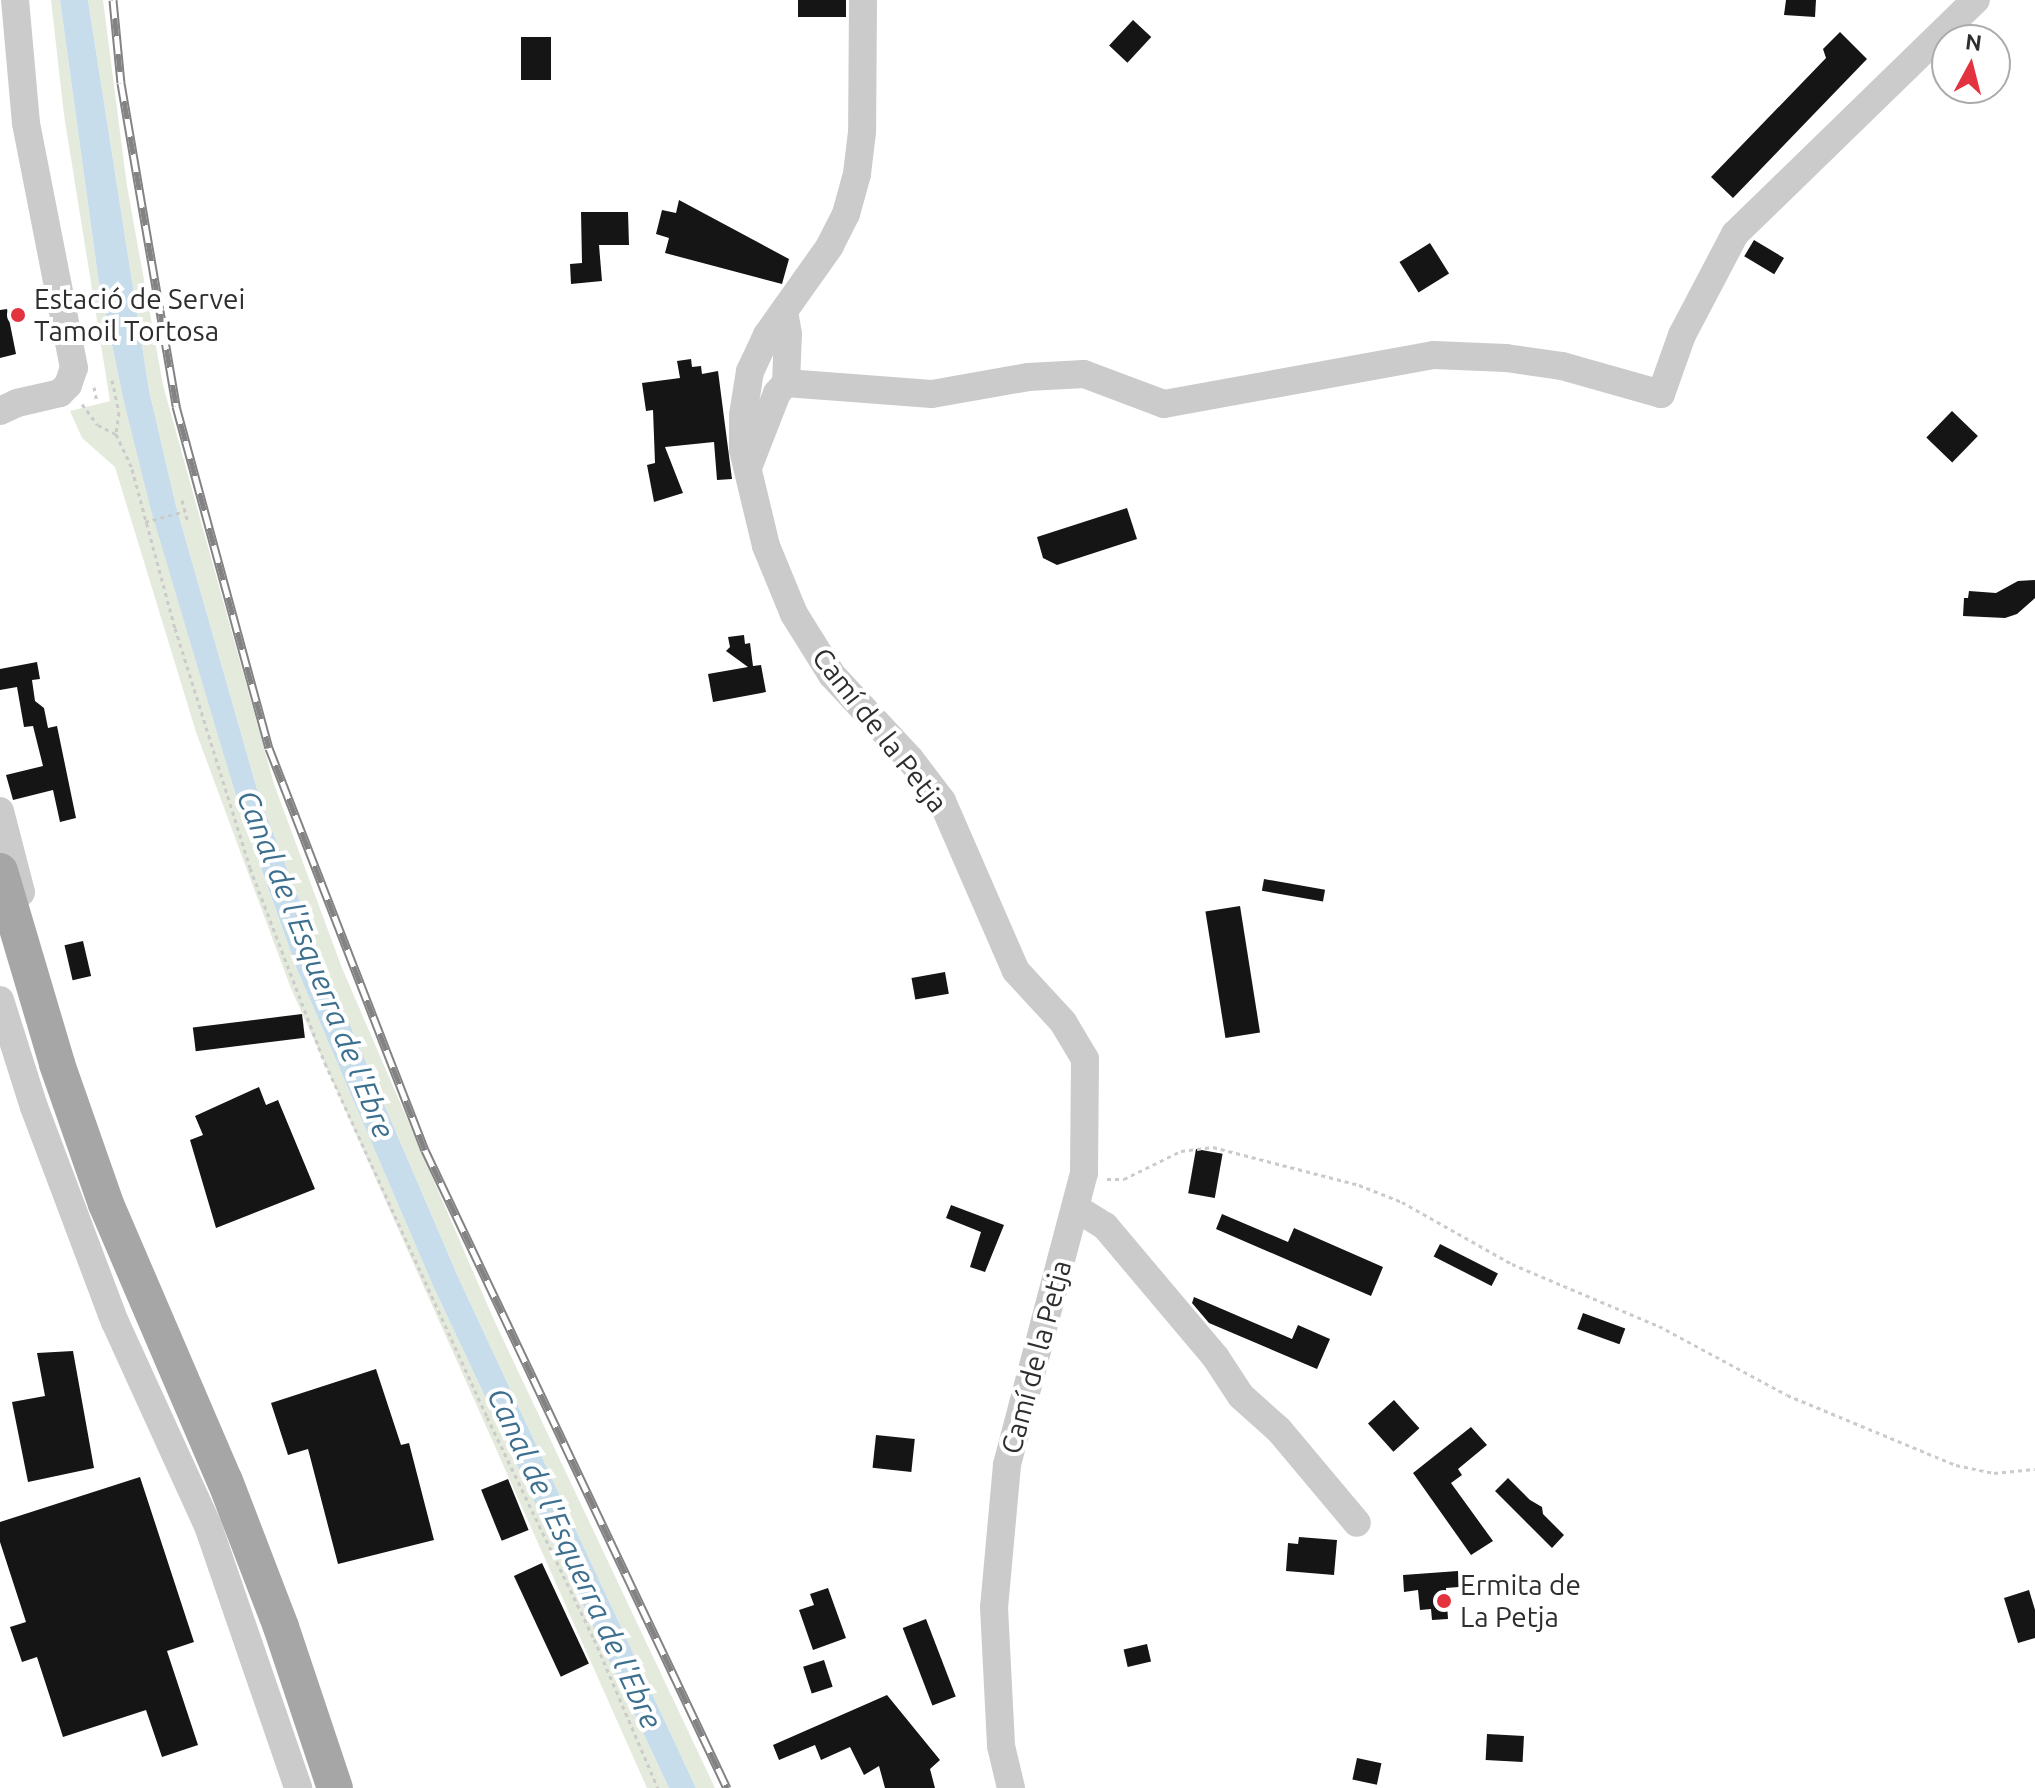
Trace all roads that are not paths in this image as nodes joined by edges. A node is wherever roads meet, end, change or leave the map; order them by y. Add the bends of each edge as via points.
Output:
1 (15, 0) edge
2 (863, 0) edge
3 (1976, 0) edge
4 (784, 311) junction
5 (786, 383) junction
6 (6, 405) edge
7 (747, 471) junction
8 (0, 811) edge
9 (0, 871) edge
10 (0, 946) edge
11 (0, 1000) edge
12 (1076, 1208) junction
13 (1357, 1523) dead end
14 (327, 1784) edge
15 (1011, 1788) edge

1 - 6 street via 26,123 74,368 60,393
2 - 4 street, Camí de la Petja via 857,174 830,246
3 - 5 street via 1735,234 1682,335 1661,394 1562,366 1434,355 1164,404 1084,374 1028,377 932,394
4 - 5 street
4 - 7 street, Camí de la Petja via 750,371 743,415
5 - 7 street via 777,393
7 - 12 street, Camí de la Petja via 766,546 794,614 832,675 942,801 1016,971 1063,1022 1085,1059 1084,1173
8 - 14 street via 81,1096 134,1239 284,1592
9 - 14 main road via 57,1064 106,1204 225,1481 286,1640
10 - 14 main road via 44,1093 95,1234
11 - 14 street via 83,1240 208,1526 264,1685
12 - 13 street via 1105,1226 1216,1358 1241,1396 1279,1430
12 - 15 street, Camí de la Petja via 1007,1465 994,1607 1001,1746

